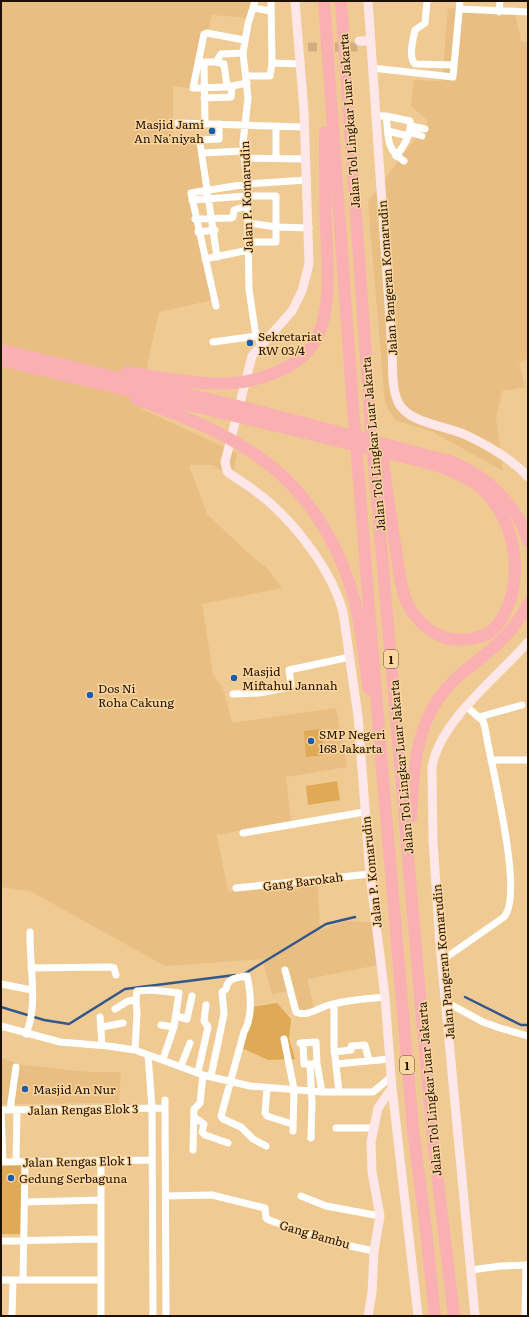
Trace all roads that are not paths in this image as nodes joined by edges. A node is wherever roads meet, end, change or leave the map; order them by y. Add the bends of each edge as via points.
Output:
1 (271, 1) edge
2 (295, 1) edge
3 (324, 1) edge
4 (341, 1) edge
5 (368, 1) edge
6 (427, 1) edge
7 (460, 1) edge
8 (500, 1) edge
9 (254, 4) edge
10 (460, 9) junction
11 (270, 11) junction
12 (500, 12) junction
13 (528, 12) edge
14 (244, 40) junction
15 (359, 44) tunnel mouth
16 (371, 44) junction
17 (243, 53) junction
18 (201, 62) junction
19 (216, 62) junction
20 (272, 63) junction
21 (301, 64) junction
22 (454, 66) junction
23 (372, 68) junction
24 (247, 80) junction
25 (328, 82) junction
26 (230, 87) junction
27 (203, 89) junction
28 (204, 98) junction
29 (375, 116) junction
30 (386, 116) junction
31 (178, 123) dead end
32 (204, 123) junction
33 (219, 124) junction
34 (246, 124) junction
35 (276, 126) junction
36 (304, 127) junction
37 (425, 129) dead end
38 (388, 131) junction
39 (409, 131) junction
40 (422, 136) dead end
41 (202, 154) junction
42 (243, 154) junction
43 (396, 156) junction
44 (276, 157) junction
45 (306, 159) junction
46 (404, 161) dead end
47 (307, 180) junction
48 (247, 184) junction
49 (208, 189) junction
50 (247, 196) junction
51 (210, 199) junction
52 (192, 200) junction
53 (247, 206) junction
54 (211, 217) junction
55 (195, 219) junction
56 (248, 223) junction
57 (277, 227) junction
58 (309, 228) junction
59 (215, 230) junction
60 (198, 232) junction
61 (248, 242) junction
62 (249, 250) junction
63 (217, 257) junction
64 (206, 259) junction
65 (216, 306) dead end
66 (257, 336) junction
67 (214, 342) dead end
68 (261, 345) junction
69 (365, 348) junction
70 (1, 350) edge
71 (1, 360) edge
72 (56, 363) junction
73 (98, 383) junction
74 (223, 408) junction
75 (396, 451) junction
76 (528, 477) edge
77 (528, 541) edge
78 (528, 604) edge
79 (528, 642) edge
80 (350, 656) junction
81 (233, 694) dead end
82 (522, 705) dead end
83 (467, 707) junction
84 (479, 718) junction
85 (491, 760) junction
86 (528, 760) edge
87 (383, 780) junction
88 (364, 812) junction
89 (243, 833) dead end
90 (370, 874) junction
91 (411, 879) junction
92 (236, 888) dead end
93 (30, 932) dead end
94 (442, 962) junction
95 (31, 968) junction
96 (285, 970) dead end
97 (116, 975) dead end
98 (1, 984) edge
99 (32, 990) junction
100 (192, 996) dead end
101 (385, 997) junction
102 (136, 1000) junction
103 (446, 1001) junction
104 (206, 1005) dead end
105 (334, 1005) junction
106 (115, 1009) dead end
107 (176, 1016) junction
108 (100, 1017) dead end
109 (123, 1023) dead end
110 (161, 1025) dead end
111 (1, 1026) edge
112 (102, 1027) junction
113 (174, 1027) junction
114 (26, 1034) junction
115 (528, 1036) edge
116 (284, 1039) dead end
117 (190, 1043) dead end
118 (102, 1045) junction
119 (135, 1050) junction
120 (334, 1050) junction
121 (148, 1055) junction
122 (163, 1059) junction
123 (390, 1059) junction
124 (369, 1061) junction
125 (314, 1064) junction
126 (336, 1064) junction
127 (181, 1066) junction
128 (16, 1067) dead end
129 (201, 1074) junction
130 (211, 1076) junction
131 (391, 1077) junction
132 (231, 1081) junction
133 (267, 1088) junction
134 (392, 1088) junction
135 (294, 1089) junction
136 (312, 1090) junction
137 (322, 1092) junction
138 (339, 1092) junction
139 (152, 1108) junction
140 (1, 1110) edge
141 (14, 1111) junction
142 (194, 1117) junction
143 (336, 1128) dead end
144 (374, 1128) junction
145 (311, 1138) dead end
146 (228, 1143) dead end
147 (266, 1146) dead end
148 (193, 1150) dead end
149 (152, 1160) junction
150 (101, 1161) junction
151 (2, 1162) edge
152 (16, 1162) junction
153 (25, 1162) junction
154 (166, 1196) junction
155 (301, 1196) dead end
156 (101, 1200) junction
157 (25, 1202) junction
158 (380, 1216) junction
159 (101, 1239) junction
160 (24, 1240) junction
161 (1, 1241) edge
162 (374, 1251) junction
163 (527, 1265) edge
164 (471, 1270) junction
165 (1, 1280) edge
166 (13, 1280) junction
167 (23, 1280) junction
168 (101, 1280) junction
169 (12, 1316) edge
170 (101, 1316) edge
171 (153, 1316) edge
172 (166, 1316) edge
173 (368, 1316) edge
174 (418, 1316) edge
175 (435, 1316) edge
176 (454, 1316) edge
177 (475, 1316) edge
178 (525, 1316) edge

1 - 11 street
2 - 21 street via 303,45
3 - 25 highway, Jalan Tol Lingkar Luar Jakarta / 1
4 - 69 highway, Jalan Tol Lingkar Luar Jakarta / 1
5 - 16 street, Jalan Pangeran Komarudin
6 - 22 street via 425,23 415,30 413,62
7 - 10 street
8 - 12 street
9 - 11 street
9 - 14 street, Jalan P. Komarudin
10 - 12 street
10 - 22 street
11 - 20 street via 273,32
12 - 13 street
14 - 17 street, Jalan P. Komarudin
14 - 18 street via 206,33
15 - 16 street
16 - 23 street, Jalan Pangeran Komarudin
17 - 19 street via 221,54
17 - 24 street, Jalan P. Komarudin
18 - 19 street
18 - 27 street
18 - 27 street via 193,88
19 - 26 street via 224,64
20 - 21 street
20 - 24 street via 270,76
21 - 36 street
22 - 23 street via 454,75 451,78
23 - 29 street, Jalan Pangeran Komarudin
24 - 26 street
24 - 34 street, Jalan P. Komarudin
25 - 72 highway via 325,309 320,331 305,354 274,373 244,382 214,384
25 - 87 highway, Jalan Tol Lingkar Luar Jakarta / 1
26 - 27 street
26 - 28 street via 231,97
27 - 28 street
28 - 32 street
29 - 30 street
29 - 76 street, Jalan Pangeran Komarudin via 394,382 398,402 417,418 467,435 497,452
30 - 38 street
30 - 39 street via 408,119
31 - 32 street
32 - 33 street
33 - 34 street
33 - 41 street via 219,139 200,140
34 - 35 street
34 - 42 street, Jalan P. Komarudin
35 - 36 street
35 - 44 street
36 - 45 street
37 - 39 street
38 - 39 street
38 - 43 street via 389,146
39 - 40 street
39 - 43 street via 405,145
41 - 42 street
41 - 49 street
42 - 44 street
42 - 48 street, Jalan P. Komarudin
43 - 46 street
44 - 45 street
45 - 47 street
47 - 48 street
47 - 58 street
48 - 49 street
48 - 50 street, Jalan P. Komarudin
49 - 51 street
49 - 52 street via 191,192
50 - 51 street
50 - 53 street, Jalan P. Komarudin
50 - 57 street via 276,196
51 - 52 street
51 - 54 street
52 - 55 street
53 - 54 street via 234,210 232,217
53 - 56 street, Jalan P. Komarudin
54 - 55 street
54 - 59 street
55 - 60 street
56 - 57 street
56 - 61 street, Jalan P. Komarudin
57 - 58 street
57 - 61 street via 275,243
58 - 68 street via 310,258 302,291 286,320
59 - 60 street
59 - 63 street
60 - 64 street
61 - 62 street, Jalan P. Komarudin
62 - 63 street
62 - 66 street, Jalan P. Komarudin via 249,289
63 - 64 street
64 - 65 street
66 - 67 street
66 - 68 street, Jalan P. Komarudin
68 - 80 street, Jalan P. Komarudin via 249,362 225,462 227,471 263,497 288,522 322,567 340,600
69 - 75 highway via 399,572 408,604 422,623 443,637 461,640 486,635 514,613 524,585 525,564 512,524 484,490 462,476
69 - 91 highway, Jalan Tol Lingkar Luar Jakarta / 1
70 - 72 highway
71 - 73 highway
72 - 74 highway
73 - 74 highway
73 - 87 highway via 174,412 210,429 284,477 308,505 331,542 344,571 358,619
74 - 75 highway
75 - 77 highway via 453,462 482,478 507,502 521,522
78 - 91 highway via 517,624 505,638 451,684 426,718 414,770
79 - 83 street, Jalan Pangeran Komarudin via 483,687
80 - 81 street via 289,670 290,686 259,693
80 - 88 street, Jalan P. Komarudin via 358,716
82 - 84 street
83 - 84 street
83 - 94 street, Jalan Pangeran Komarudin via 438,747 432,768 433,841
84 - 85 street via 483,721
85 - 86 street
85 - 94 street via 508,850 510,906 504,917
87 - 175 highway, Jalan Tol Lingkar Luar Jakarta / 1 via 413,1129
88 - 89 street
88 - 90 street, Jalan P. Komarudin
90 - 92 street, Gang Barokah
90 - 101 street, Jalan P. Komarudin
91 - 176 highway, Jalan Tol Lingkar Luar Jakarta / 1 via 434,1148
93 - 95 street
94 - 103 street, Jalan Pangeran Komarudin
95 - 97 street via 110,967 114,968
95 - 99 street
96 - 105 street via 296,1012 308,1013
98 - 99 street
99 - 114 street
100 - 107 street via 187,1019
101 - 105 street
101 - 123 street, Jalan P. Komarudin
102 - 106 street via 126,1002
102 - 107 street via 137,991 179,993
102 - 119 street via 138,1014
103 - 115 street via 483,1022
103 - 164 street, Jalan Pangeran Komarudin
104 - 129 street via 204,1021 208,1027
105 - 120 street
107 - 113 street
108 - 112 street
109 - 112 street
110 - 113 street
111 - 114 street
112 - 118 street
113 - 122 street
114 - 118 street via 60,1042
116 - 135 street
117 - 127 street
118 - 119 street
119 - 121 street
120 - 124 street via 351,1050 351,1046 365,1045
120 - 126 street
121 - 122 street
121 - 139 street
122 - 127 street
123 - 124 street
123 - 131 street, Jalan P. Komarudin
124 - 126 street
125 - 125 street via 303,1062 302,1043 316,1042
125 - 136 street
125 - 137 street
126 - 138 street
127 - 129 street
128 - 141 street
129 - 130 street
129 - 142 street via 200,1103 194,1109
130 - 132 street
130 - 132 street via 224,1014 222,992 232,979 247,976 250,990 247,1027
131 - 134 street, Jalan P. Komarudin
131 - 138 street via 374,1092
132 - 133 street
132 - 147 street via 221,1117 241,1127 253,1139
133 - 135 street
133 - 135 street via 265,1113 292,1128
134 - 144 street via 378,1108
134 - 174 street
135 - 136 street
136 - 137 street
136 - 145 street
137 - 138 street
139 - 141 street, Jalan Rengas Elok 3
139 - 149 street
139 - 154 street, Jalan Rengas Elok 3 via 165,1104
140 - 141 street, Jalan Rengas Elok 3
140 - 151 street
141 - 152 street
142 - 146 street via 204,1124 203,1134
142 - 148 street
143 - 144 street
144 - 158 street via 371,1162
149 - 150 street, Jalan Rengas Elok 1
149 - 171 street
150 - 153 street, Jalan Rengas Elok 1
150 - 156 street
151 - 152 street, Jalan Rengas Elok 1
152 - 153 street, Jalan Rengas Elok 1
153 - 157 street
154 - 162 street, Gang Bambu via 212,1195 235,1200 267,1209 266,1218 269,1220 331,1242 346,1243
154 - 172 street
155 - 158 street via 326,1206
156 - 157 street
156 - 159 street
157 - 160 street
158 - 162 street
159 - 160 street
159 - 168 street
160 - 161 street
160 - 167 street
162 - 173 street
163 - 164 street
163 - 178 street
164 - 177 street, Jalan Pangeran Komarudin
165 - 166 street
166 - 167 street
166 - 169 street
167 - 168 street
168 - 170 street

